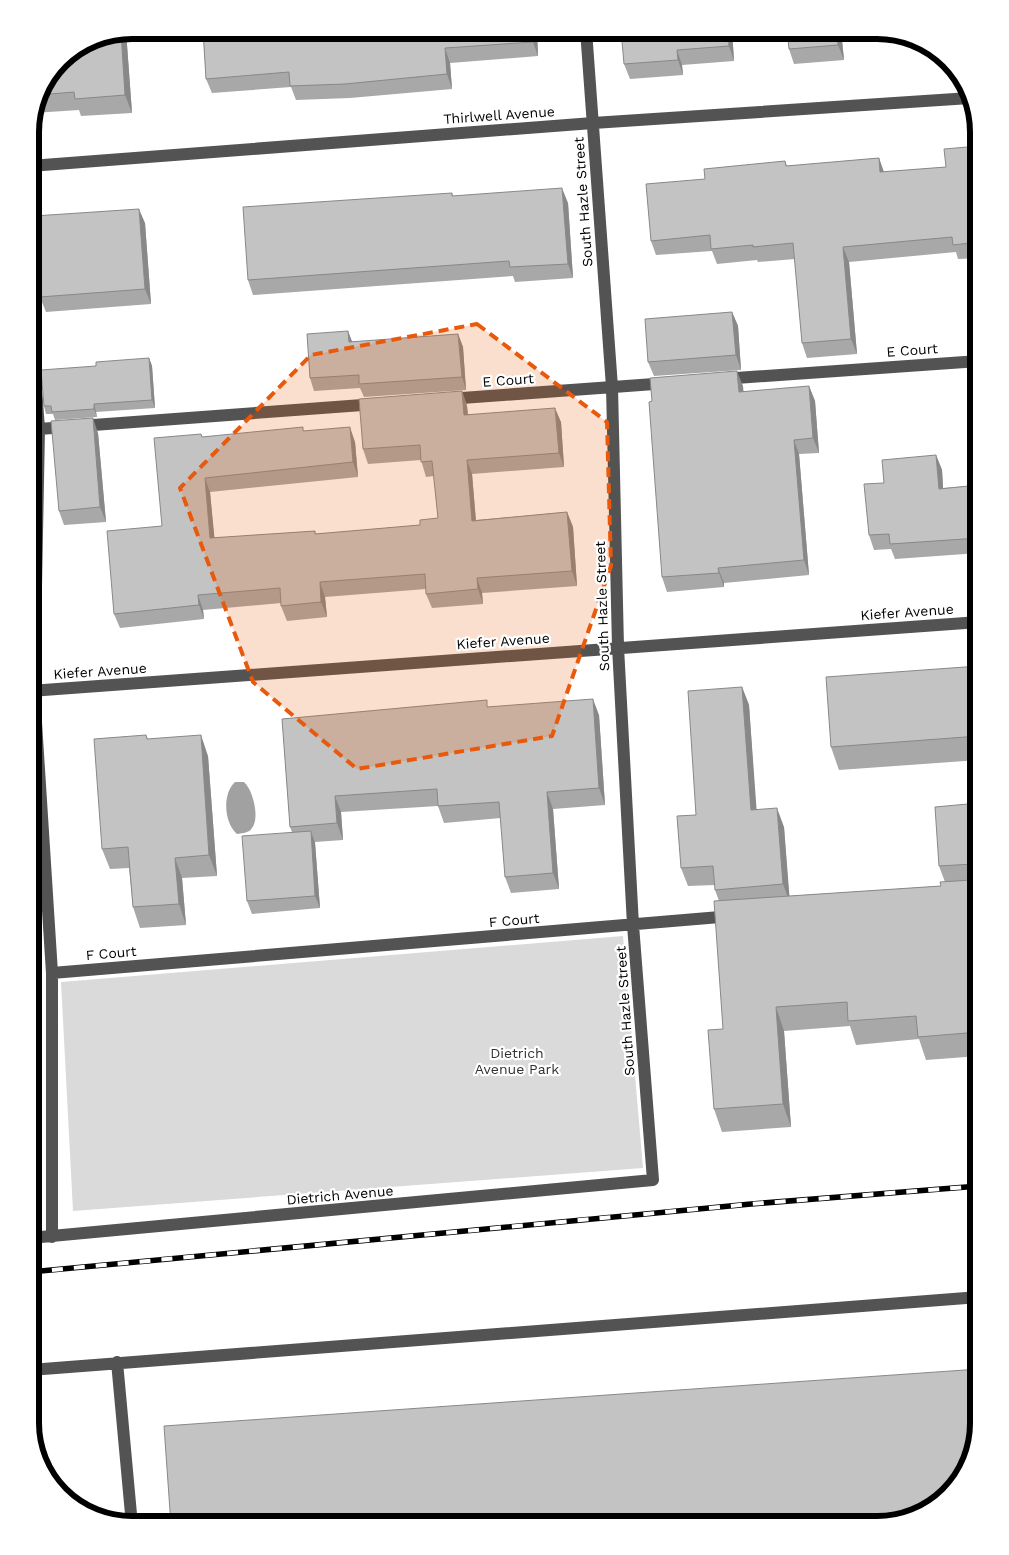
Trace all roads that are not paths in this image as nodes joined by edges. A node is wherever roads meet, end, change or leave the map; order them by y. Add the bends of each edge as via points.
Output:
1 (587, 39) edge
2 (964, 98) edge
3 (593, 123) junction
4 (39, 165) edge
5 (970, 361) edge
6 (711, 380) edge
7 (681, 382) edge
8 (612, 387) junction
9 (434, 400) edge
10 (385, 404) edge
11 (39, 429) edge
12 (970, 623) edge
13 (618, 647) junction
14 (39, 690) edge
15 (39, 790) edge
16 (742, 916) edge
17 (633, 925) junction
18 (52, 973) junction
19 (653, 1180) joint
20 (52, 1237) junction
21 (39, 1238) edge
22 (970, 1298) edge
23 (117, 1362) junction
24 (39, 1369) edge
25 (131, 1516) edge

1 - 3 street, South Hazle Street
2 - 3 street, Thirlwell Avenue
3 - 4 street, Thirlwell Avenue
3 - 8 street, South Hazle Street
5 - 6 street, E Court
7 - 8 street, E Court
8 - 9 street, E Court
8 - 13 street, South Hazle Street
10 - 11 street
12 - 13 street, Kiefer Avenue
13 - 14 street, Kiefer Avenue
13 - 17 street, South Hazle Street
15 - 18 street
16 - 17 street, F Court
17 - 18 street, F Court
17 - 19 street, South Hazle Street
18 - 20 street
19 - 20 street, Dietrich Avenue
20 - 21 street, Dietrich Avenue
22 - 23 street
23 - 24 street
23 - 25 street

